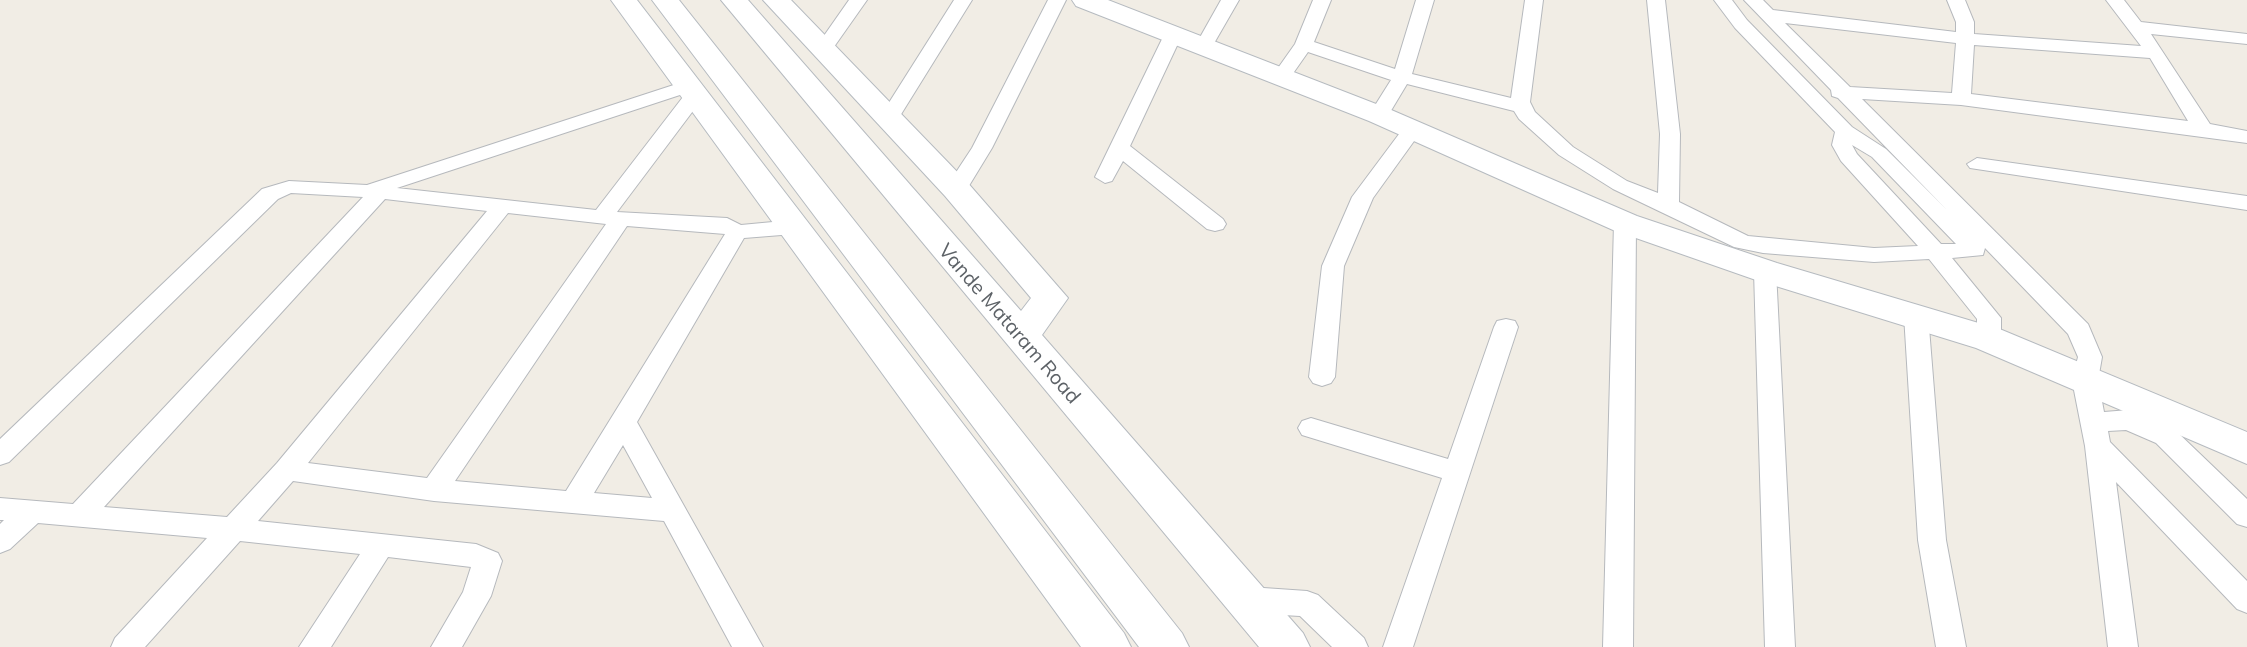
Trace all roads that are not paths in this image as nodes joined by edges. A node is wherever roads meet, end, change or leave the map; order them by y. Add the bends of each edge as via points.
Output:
1 (624, 0) edge
2 (665, 0) edge
3 (734, 0) edge
4 (776, 0) edge
5 (858, 0) edge
6 (963, 0) edge
7 (1057, 0) edge
8 (1085, 0) edge
9 (1230, 0) edge
10 (1322, 0) edge
11 (1425, 0) edge
12 (1534, 0) edge
13 (1656, 0) edge
14 (1723, 0) edge
15 (1956, 0) edge
16 (2115, 0) edge
17 (1760, 7) edge
18 (2136, 27) junction
19 (1173, 35) junction
20 (1965, 39) junction
21 (2247, 39) edge
22 (1304, 45) junction
23 (1203, 48) junction
24 (823, 50) junction
25 (2156, 53) junction
26 (1402, 77) junction
27 (1280, 78) junction
28 (692, 91) junction
29 (1809, 92) junction
30 (1846, 92) junction
31 (1961, 99) junction
32 (1522, 107) junction
33 (1379, 115) junction
34 (888, 120) junction
35 (2203, 129) junction
36 (1412, 130) junction
37 (1845, 131) junction
38 (2247, 137) edge
39 (1119, 148) junction
40 (1977, 164) dead end
41 (1105, 177) dead end
42 (956, 189) junction
43 (374, 192) junction
44 (2247, 203) edge
45 (1668, 205) junction
46 (502, 207) junction
47 (611, 218) junction
48 (1625, 223) junction
49 (1215, 224) dead end
50 (794, 227) junction
51 (737, 232) junction
52 (1932, 252) junction
53 (1765, 271) junction
54 (1916, 315) junction
55 (1506, 327) dead end
56 (1020, 338) junction
57 (1989, 339) junction
58 (1322, 377) dead end
59 (2085, 380) junction
60 (624, 422) junction
61 (1311, 428) dead end
62 (2096, 434) junction
63 (2247, 449) edge
64 (0, 455) edge
65 (287, 470) junction
66 (1457, 472) junction
67 (434, 490) junction
68 (574, 502) junction
69 (0, 509) edge
70 (672, 511) junction
71 (31, 513) junction
72 (79, 516) junction
73 (2247, 516) edge
74 (231, 529) junction
75 (0, 541) edge
76 (380, 545) junction
77 (1249, 600) junction
78 (2247, 600) edge
79 (126, 647) edge
80 (314, 647) edge
81 (446, 647) edge
82 (748, 647) edge
83 (1108, 647) edge
84 (1166, 647) edge
85 (1287, 647) edge
86 (1353, 647) edge
87 (1398, 647) edge
88 (1618, 647) edge
89 (1780, 647) edge
90 (1951, 647) edge
91 (2123, 647) edge

1 - 28 street
2 - 84 street
3 - 56 street, Vande Mataram Road
4 - 24 street
5 - 24 street
6 - 34 street
7 - 42 street
8 - 19 street
9 - 23 street
10 - 22 street
11 - 26 street
12 - 32 street
13 - 45 street via 1670,134
14 - 29 street
15 - 20 street
16 - 18 street
17 - 20 street
17 - 30 street
18 - 21 street
18 - 25 street
19 - 23 street
19 - 39 street
20 - 25 street
20 - 31 street
22 - 26 street
22 - 27 street
23 - 27 street
24 - 34 street
25 - 35 street
26 - 32 street
26 - 33 street
27 - 33 street
28 - 43 street
28 - 47 street
28 - 50 street
29 - 30 street
29 - 37 street
30 - 31 street
30 - 59 street via 2079,330 2090,357
31 - 35 street
32 - 45 street via 1566,151 1620,185
33 - 36 street
34 - 42 street
35 - 38 street
36 - 48 street
36 - 58 street via 1363,197 1333,266
37 - 52 street via 1842,145 1848,157
37 - 52 street via 1879,153 1975,250
39 - 41 street
39 - 49 street
40 - 44 street
42 - 56 street via 1050,298
43 - 46 street
43 - 64 street via 289,187 270,194
43 - 72 street
45 - 52 street via 1742,242 1763,246 1838,254
46 - 47 street
46 - 65 street
47 - 51 street via 727,225
47 - 67 street
48 - 53 street
48 - 88 street
50 - 51 street
50 - 83 street
51 - 60 street
52 - 57 street via 1989,318
53 - 54 street
53 - 89 street
54 - 57 street
54 - 90 street via 1932,540
55 - 66 street
56 - 77 street, Vande Mataram Road
57 - 59 street
59 - 62 street
59 - 63 street
60 - 68 street
60 - 70 street
61 - 66 street
62 - 73 street via 2129,420 2165,436
62 - 78 street
62 - 91 street
65 - 67 street
65 - 74 street
66 - 87 street
67 - 68 street
68 - 70 street
69 - 71 street
70 - 82 street
71 - 72 street
71 - 75 street
72 - 74 street
74 - 76 street
74 - 79 street
76 - 80 street
76 - 81 street via 488,561 476,596
77 - 85 street, Vande Mataram Road
77 - 86 street via 1307,604

